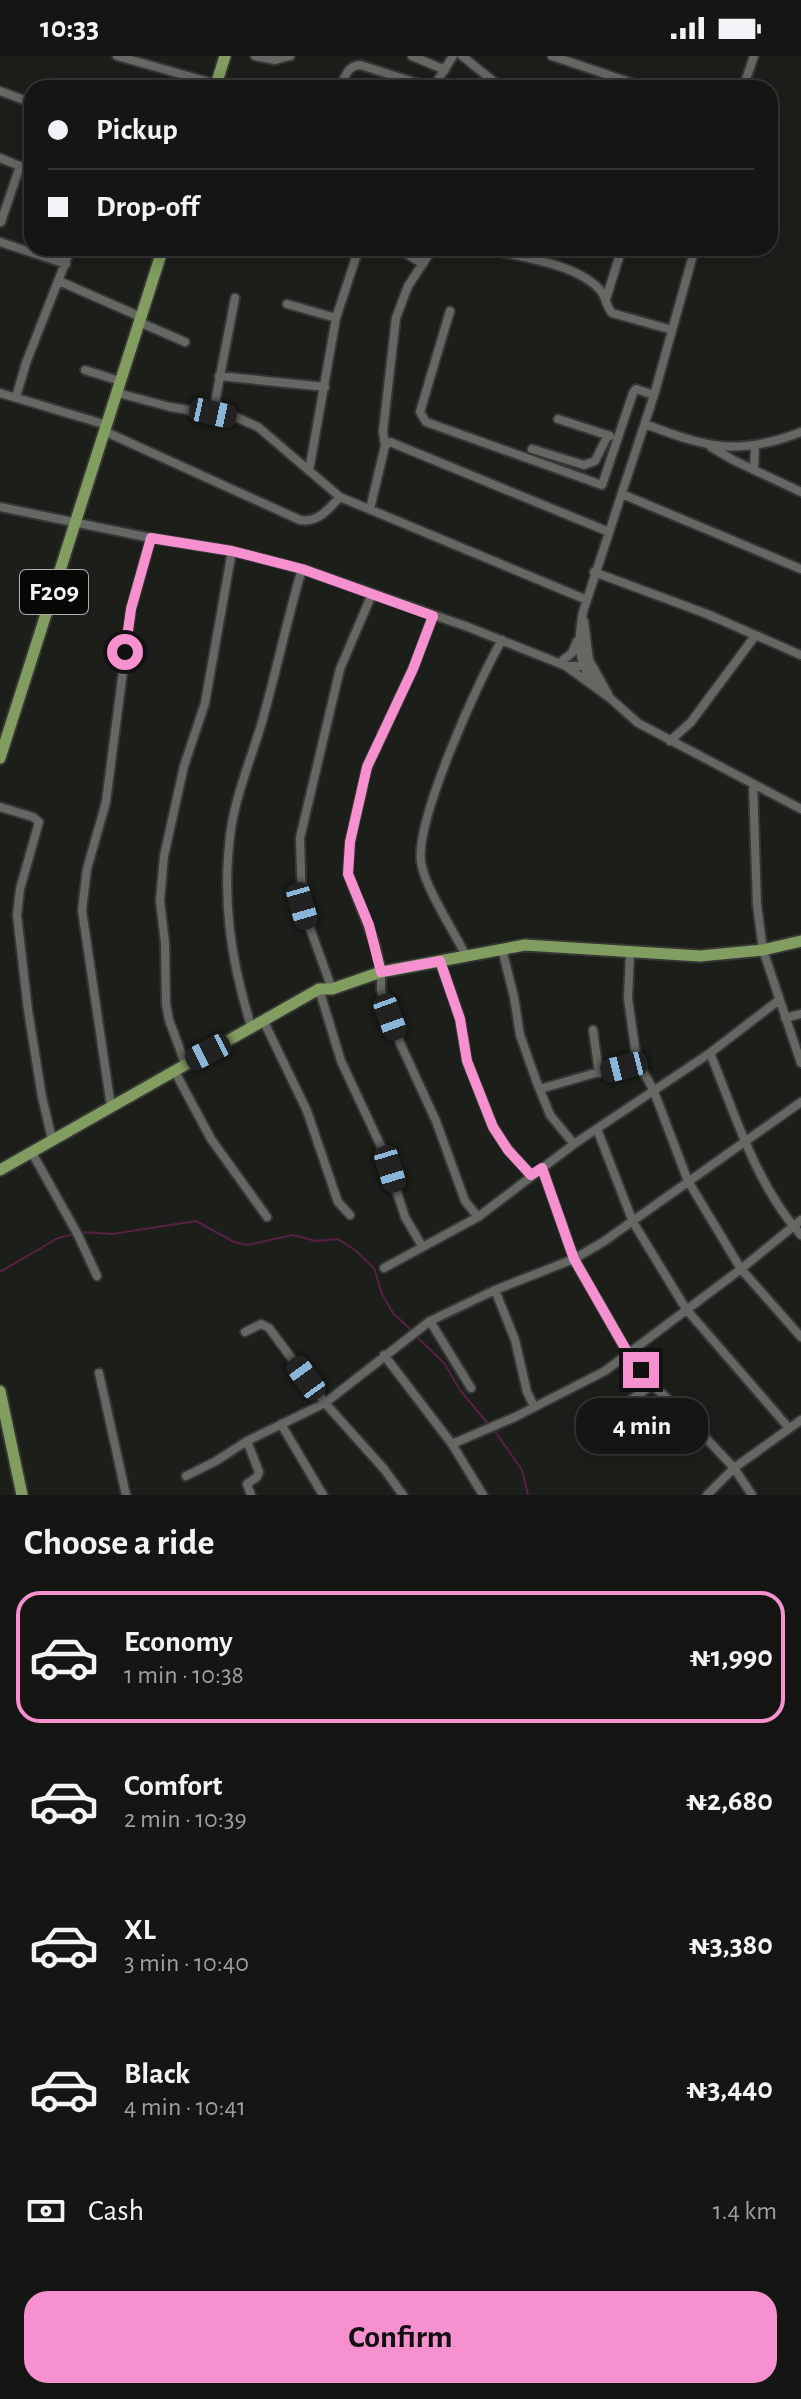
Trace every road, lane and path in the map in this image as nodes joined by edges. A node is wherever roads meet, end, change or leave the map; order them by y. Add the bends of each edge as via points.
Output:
1 (117, 56) edge
2 (225, 56) edge
3 (255, 56) edge
4 (290, 56) edge
5 (412, 56) edge
6 (453, 56) edge
7 (462, 56) edge
8 (552, 56) edge
9 (754, 56) edge
10 (445, 70) junction
11 (196, 80) edge
12 (218, 80) edge
13 (344, 80) edge
14 (408, 80) edge
15 (438, 80) edge
16 (493, 80) edge
17 (614, 80) edge
18 (746, 80) edge
19 (0, 91) edge
20 (24, 100) edge
21 (0, 158) edge
22 (20, 166) junction
23 (24, 168) edge
24 (1, 222) edge
25 (0, 242) edge
26 (24, 248) edge
27 (45, 256) edge
28 (68, 256) edge
29 (160, 256) edge
30 (356, 256) edge
31 (410, 256) edge
32 (428, 256) edge
33 (519, 256) edge
34 (619, 256) edge
35 (693, 256) edge
36 (66, 264) junction
37 (423, 264) junction
38 (59, 281) junction
39 (235, 298) dead end
40 (606, 299) junction
41 (287, 304) dead end
42 (450, 311) dead end
43 (336, 318) junction
44 (140, 319) junction
45 (672, 330) junction
46 (185, 342) dead end
47 (85, 370) dead end
48 (219, 376) junction
49 (119, 387) junction
50 (325, 387) junction
51 (0, 393) edge
52 (654, 395) junction
53 (16, 397) junction
54 (213, 413) junction
55 (558, 419) dead end
56 (645, 424) junction
57 (107, 429) junction
58 (801, 432) edge
59 (608, 435) junction
60 (618, 439) junction
61 (385, 446) junction
62 (711, 446) junction
63 (755, 446) junction
64 (532, 449) dead end
65 (754, 470) junction
66 (309, 471) junction
67 (801, 492) edge
68 (622, 494) junction
69 (340, 497) junction
70 (0, 507) edge
71 (370, 509) junction
72 (75, 524) junction
73 (609, 532) junction
74 (151, 538) junction
75 (232, 551) junction
76 (302, 569) junction
77 (801, 569) edge
78 (594, 572) junction
79 (372, 594) junction
80 (587, 600) junction
81 (583, 612) junction
82 (433, 616) junction
83 (578, 636) junction
84 (755, 636) junction
85 (502, 640) junction
86 (801, 655) edge
87 (564, 663) junction
88 (586, 663) junction
89 (598, 689) junction
90 (610, 698) junction
91 (670, 741) junction
92 (0, 758) edge
93 (753, 784) junction
94 (0, 807) edge
95 (801, 809) edge
96 (801, 941) edge
97 (502, 949) junction
98 (763, 950) junction
99 (630, 953) junction
100 (466, 956) junction
101 (440, 961) junction
102 (381, 972) junction
103 (319, 989) junction
104 (332, 989) junction
105 (779, 1000) junction
106 (801, 1014) edge
107 (785, 1018) junction
108 (264, 1022) junction
109 (252, 1029) junction
110 (593, 1030) dead end
111 (710, 1053) junction
112 (637, 1061) junction
113 (185, 1063) junction
114 (801, 1063) edge
115 (174, 1070) junction
116 (599, 1073) junction
117 (540, 1089) junction
118 (653, 1089) junction
119 (801, 1102) edge
120 (111, 1107) junction
121 (597, 1129) junction
122 (52, 1139) junction
123 (746, 1142) junction
124 (574, 1144) junction
125 (31, 1151) junction
126 (542, 1168) junction
127 (0, 1170) edge
128 (531, 1175) junction
129 (688, 1181) junction
130 (350, 1215) dead end
131 (267, 1217) dead end
132 (478, 1217) junction
133 (633, 1222) junction
134 (797, 1223) edge
135 (801, 1235) edge
136 (422, 1246) junction
137 (574, 1259) junction
138 (384, 1268) dead end
139 (741, 1269) junction
140 (97, 1276) dead end
141 (495, 1290) junction
142 (686, 1309) junction
143 (430, 1321) junction
144 (245, 1332) dead end
145 (801, 1337) edge
146 (384, 1355) junction
147 (629, 1355) junction
148 (99, 1373) dead end
149 (652, 1385) junction
150 (471, 1388) dead end
151 (0, 1391) edge
152 (325, 1403) junction
153 (534, 1406) junction
154 (801, 1420) edge
155 (281, 1424) junction
156 (788, 1427) junction
157 (581, 1429) dead end
158 (247, 1441) junction
159 (452, 1444) junction
160 (734, 1468) junction
161 (186, 1476) dead end
162 (22, 1495) edge
163 (126, 1495) edge
164 (251, 1495) edge
165 (323, 1495) edge
166 (403, 1495) edge
167 (483, 1495) edge
168 (707, 1495) edge
169 (752, 1495) edge

1 - 11 street
2 - 12 main road
3 - 4 street
5 - 10 street
6 - 10 street
7 - 16 street
8 - 17 street
9 - 18 street
10 - 15 street
13 - 14 street via 353,65
19 - 20 street
21 - 22 street
22 - 23 street
22 - 24 street
25 - 26 street
27 - 36 street
28 - 36 street
29 - 44 main road, F209
30 - 43 street
31 - 37 street
32 - 37 street
33 - 40 street via 568,271
34 - 40 street
35 - 45 street
36 - 38 street
37 - 61 street via 401,302 392,334
38 - 44 street
38 - 53 street
39 - 48 street
40 - 45 street via 612,313
41 - 43 street
42 - 60 street via 420,412 426,422 597,485 605,481
43 - 50 street
44 - 46 street
44 - 49 main road, F209
45 - 52 street
47 - 49 street
48 - 50 street
48 - 54 street
49 - 54 street via 170,407
49 - 57 main road, F209
50 - 66 street
51 - 53 street
52 - 56 street
52 - 60 street via 636,389
53 - 57 street
54 - 66 street via 258,427
55 - 59 street
56 - 62 street
56 - 68 street
57 - 69 street via 300,520 321,516
57 - 72 main road, F209
58 - 63 street
59 - 60 street
59 - 64 street via 595,461 584,465
61 - 71 street
61 - 73 street via 394,443
62 - 63 street
62 - 65 street
63 - 65 street
65 - 67 street
66 - 69 street
68 - 73 street
68 - 77 street
69 - 71 street
70 - 72 street
71 - 80 street
72 - 74 street
72 - 92 main road, F209
73 - 78 street
74 - 75 street
74 - 120 street via 129,620 106,802 87,869 82,910
75 - 76 street
75 - 113 street via 205,703 184,766 161,879 166,1004
76 - 79 street
76 - 109 street via 232,827 227,917 231,954
78 - 80 street
78 - 84 street
79 - 82 street
79 - 104 street via 340,669 300,838 302,906
80 - 81 street
81 - 83 street
81 - 88 street
82 - 85 street
82 - 102 street via 367,767 350,842 348,874
83 - 87 street
83 - 88 street
84 - 86 street
84 - 91 street via 691,722
85 - 87 street
85 - 100 street via 468,709 430,812 421,853 427,880
87 - 88 street
87 - 89 street
88 - 89 street
88 - 90 street
89 - 90 street
90 - 91 street via 638,723
91 - 93 street
93 - 95 street
93 - 98 street
94 - 122 street via 39,822 17,915 26,999
96 - 98 main road
97 - 99 main road via 525,945
97 - 100 main road
97 - 117 street via 520,1035
98 - 99 main road via 700,956
98 - 105 street
99 - 112 street via 628,999
100 - 101 main road
101 - 102 main road
101 - 128 street via 460,1019 467,1061 493,1127
102 - 104 main road
102 - 132 street via 381,990 400,1043 465,1201
103 - 104 main road
103 - 108 main road
103 - 136 street via 341,1061
105 - 107 street
105 - 111 street
106 - 107 street
107 - 114 street
108 - 109 main road
108 - 130 street via 307,1111 338,1202
109 - 113 main road
110 - 116 street
111 - 118 street
111 - 123 street
112 - 116 street
112 - 118 street
113 - 115 main road
115 - 120 main road
115 - 131 street via 211,1139
116 - 117 street
117 - 124 street via 550,1115
118 - 121 street
118 - 129 street
119 - 123 street
120 - 122 main road
121 - 124 street
121 - 133 street
122 - 125 main road
123 - 129 street
123 - 134 street
124 - 126 street
125 - 127 main road
125 - 140 street
126 - 128 street
126 - 137 street
128 - 132 street
129 - 133 street
129 - 139 street
132 - 136 street
133 - 137 street
133 - 142 street
134 - 135 street
134 - 139 street
136 - 138 street
137 - 141 street
137 - 147 street
139 - 142 street
139 - 145 street
141 - 143 street
141 - 153 street
142 - 147 street
142 - 156 street
143 - 146 street
143 - 150 street
144 - 152 street via 261,1324 269,1328
146 - 152 street
146 - 159 street
147 - 149 street
147 - 153 street
148 - 163 street
149 - 157 street
149 - 160 street
151 - 162 main road
152 - 155 street
152 - 166 street
153 - 159 street
154 - 156 street
155 - 158 street
155 - 165 street
156 - 160 street
158 - 161 street
158 - 164 street via 259,1472 247,1484
159 - 167 street
160 - 168 street
160 - 169 street

